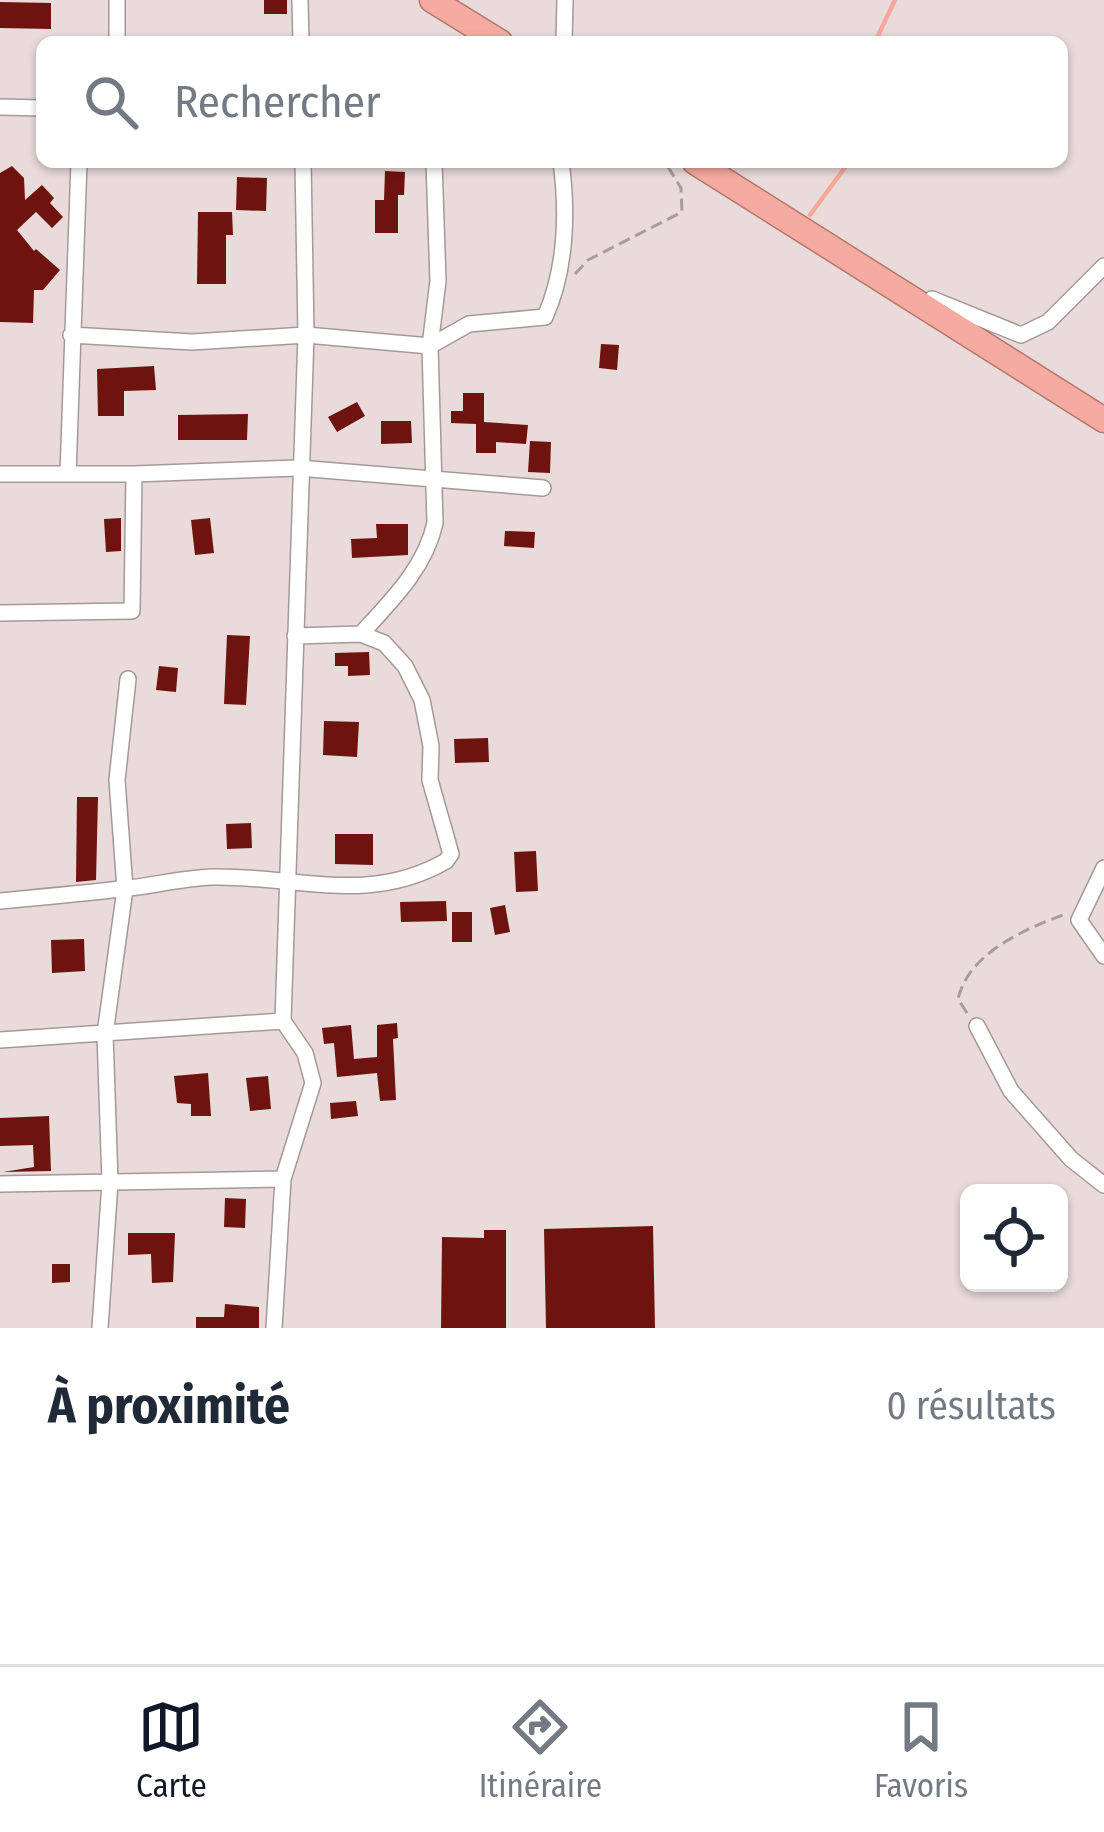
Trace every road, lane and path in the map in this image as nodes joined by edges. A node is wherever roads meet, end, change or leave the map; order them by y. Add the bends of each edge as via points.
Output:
1 (117, 0) edge
2 (300, 0) edge
3 (565, 0) edge
4 (436, 2) edge
5 (117, 36) edge
6 (301, 36) edge
7 (490, 36) edge
8 (564, 36) edge
9 (0, 107) edge
10 (36, 108) edge
11 (79, 168) edge
12 (303, 168) edge
13 (434, 168) edge
14 (561, 168) edge
15 (669, 168) edge
16 (704, 168) edge
17 (834, 251) junction
18 (1104, 266) edge
19 (556, 292) junction
20 (71, 334) junction
21 (305, 335) junction
22 (430, 346) junction
23 (1104, 420) edge
24 (298, 468) junction
25 (0, 474) edge
26 (68, 474) junction
27 (134, 474) junction
28 (436, 478) junction
29 (543, 488) dead end
30 (0, 613) edge
31 (362, 634) junction
32 (295, 636) junction
33 (128, 679) dead end
34 (1104, 868) edge
35 (290, 880) junction
36 (125, 889) junction
37 (0, 901) edge
38 (1082, 908) junction
39 (1104, 956) edge
40 (283, 1021) junction
41 (977, 1026) joint
42 (105, 1034) junction
43 (0, 1040) edge
44 (283, 1179) junction
45 (110, 1182) junction
46 (0, 1184) edge
47 (1104, 1185) edge
48 (100, 1328) edge
49 (274, 1328) edge

1 - 5 street
2 - 6 street
3 - 8 street
4 - 7 highway
9 - 10 street
11 - 20 street
12 - 21 street
13 - 22 street via 438,281
14 - 19 street
15 - 19 path via 682,212 588,260
16 - 17 highway
17 - 18 street via 864,257 938,303 1021,335 1048,322
17 - 23 highway
19 - 22 street via 545,317 469,324
20 - 21 street via 192,342
20 - 26 street
21 - 22 street
21 - 24 street
22 - 28 street
24 - 27 street
24 - 28 street
24 - 32 street
25 - 26 street
26 - 27 street
27 - 30 street via 132,611
28 - 29 street
28 - 31 street via 430,547
31 - 32 street
31 - 35 street via 385,643 422,700 430,780 451,854 402,882 328,888
32 - 35 street
33 - 36 street via 117,780
34 - 38 street
35 - 36 street via 208,877
35 - 40 street
36 - 37 street
36 - 42 street
38 - 39 street via 1079,920
38 - 41 path via 1028,928 970,970 958,999
40 - 42 street
40 - 44 street via 305,1053 313,1084
41 - 47 street via 1011,1091
42 - 43 street
42 - 45 street
44 - 45 street
44 - 49 street
45 - 46 street
45 - 48 street

